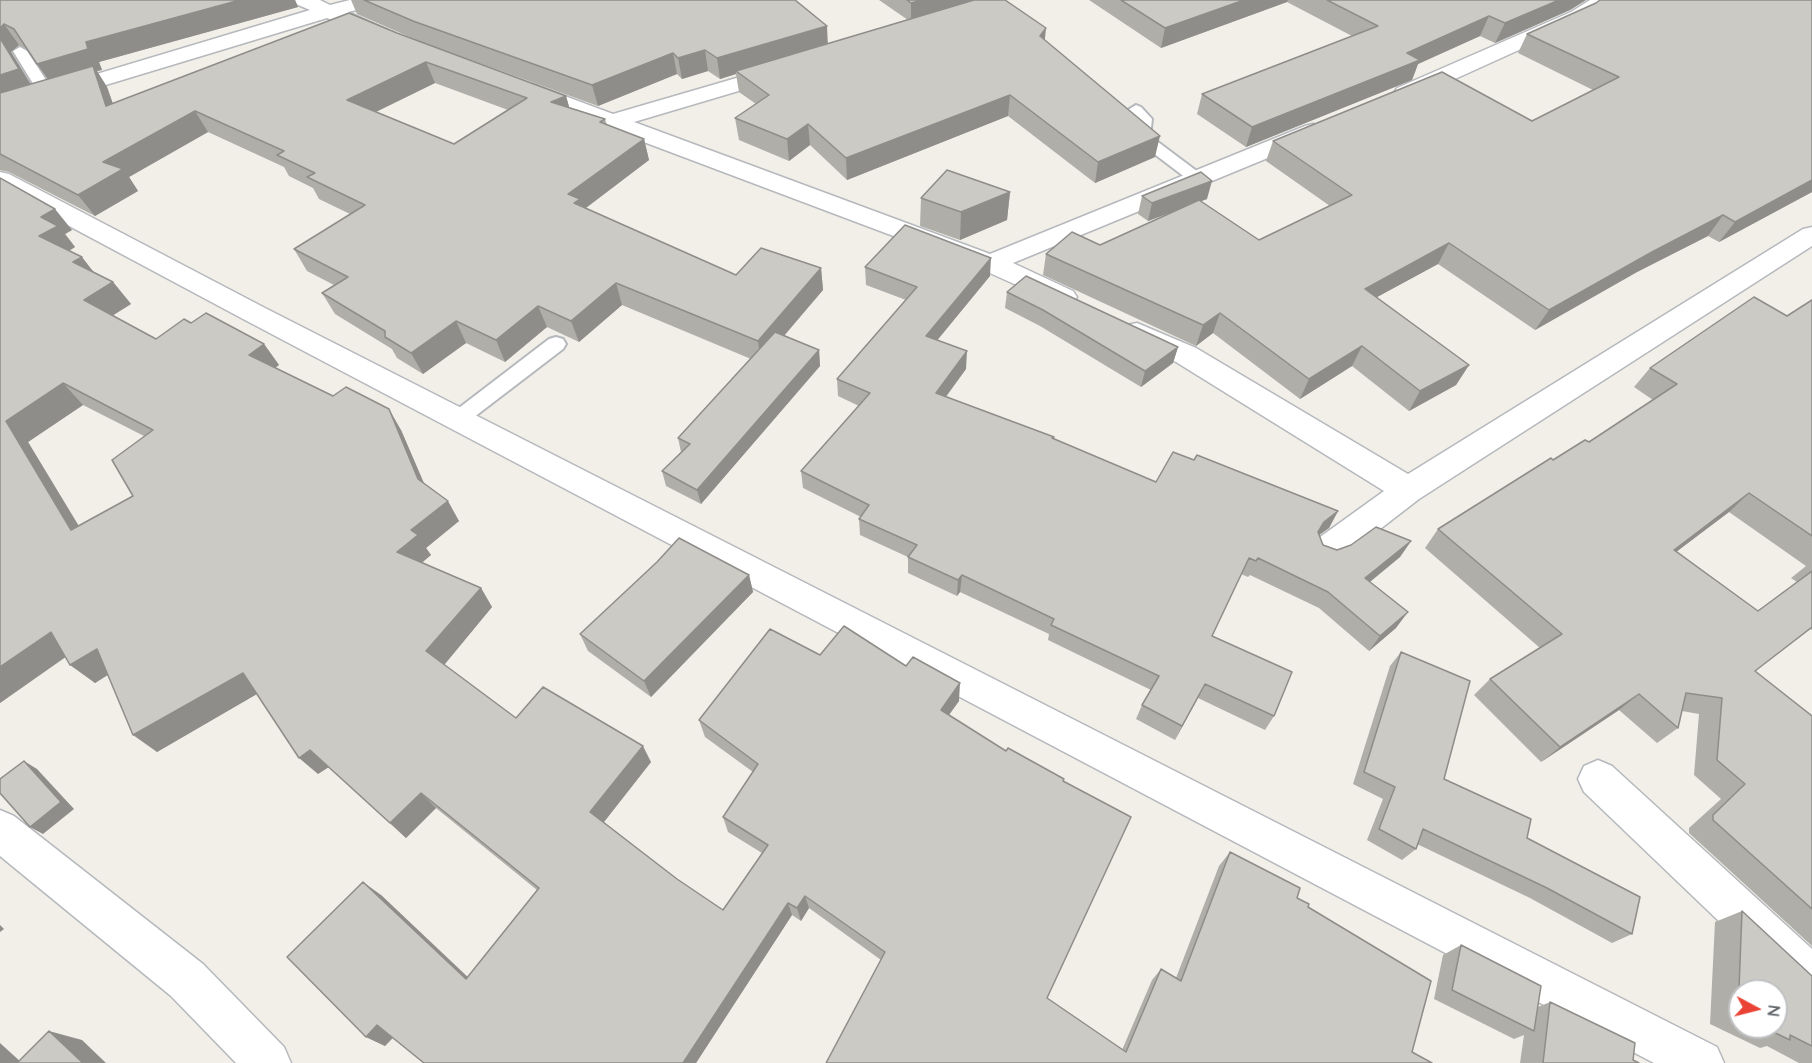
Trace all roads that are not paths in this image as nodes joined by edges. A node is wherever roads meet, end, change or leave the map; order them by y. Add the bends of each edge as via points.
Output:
1 (303, 0) edge
2 (376, 0) edge
3 (1604, 0) edge
4 (328, 11) junction
5 (402, 44) edge
6 (20, 51) edge
7 (796, 66) edge
8 (502, 81) edge
9 (48, 95) junction
10 (1386, 101) edge
11 (0, 110) edge
12 (1136, 110) dead end
13 (614, 121) junction
14 (1333, 122) edge
15 (1196, 178) junction
16 (0, 179) edge
17 (1812, 235) edge
18 (990, 263) junction
19 (1083, 306) edge
20 (1114, 321) edge
21 (556, 344) dead end
22 (458, 419) junction
23 (1408, 490) junction
24 (1328, 550) edge
25 (1598, 779) dead end
26 (0, 830) edge
27 (1812, 979) edge
28 (268, 1063) edge
29 (1701, 1063) edge

1 - 4 street
2 - 4 street
3 - 10 street via 1535,36
4 - 5 street
4 - 9 street
6 - 9 lane
7 - 13 street
8 - 13 street
9 - 11 street
12 - 15 lane via 1143,118 1142,137
13 - 18 street
14 - 15 street
15 - 18 street
16 - 22 street
17 - 23 street
18 - 19 street
20 - 23 street via 1186,355
21 - 22 lane
22 - 29 street
23 - 24 street
25 - 27 street
26 - 28 street via 187,980

